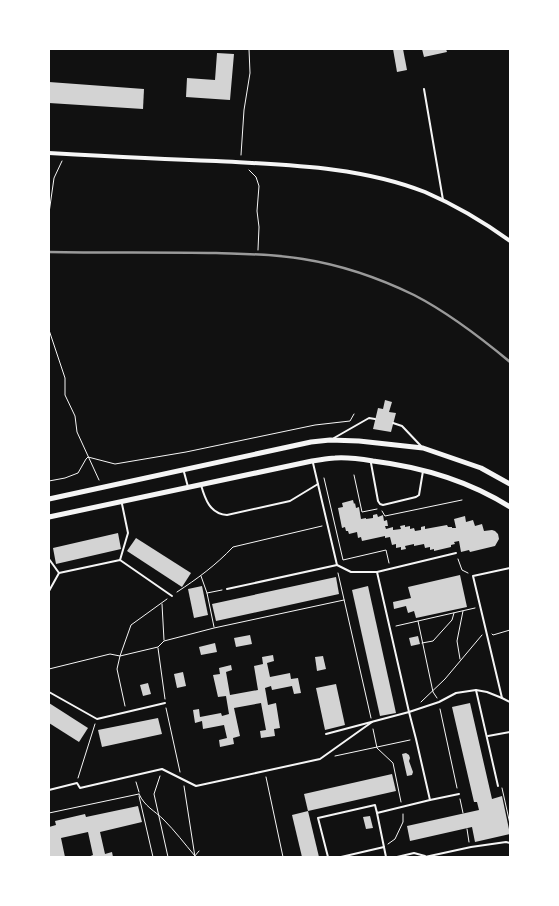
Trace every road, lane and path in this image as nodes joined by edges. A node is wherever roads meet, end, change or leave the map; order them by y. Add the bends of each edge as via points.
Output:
1 (249, 49) edge
2 (424, 89) dead end
3 (49, 153) edge
4 (66, 154) junction
5 (240, 162) junction
6 (443, 202) junction
7 (49, 213) edge
8 (510, 241) edge
9 (258, 250) dead end
10 (49, 330) edge
11 (354, 414) dead end
12 (376, 419) dead end
13 (393, 423) dead end
14 (330, 440) junction
15 (423, 448) junction
16 (88, 457) junction
17 (371, 460) junction
18 (312, 461) junction
19 (184, 470) junction
20 (423, 470) junction
21 (324, 478) dead end
22 (49, 482) edge
23 (318, 484) junction
24 (510, 484) edge
25 (202, 485) junction
26 (102, 487) junction
27 (188, 487) junction
28 (49, 499) edge
29 (122, 501) junction
30 (510, 507) edge
31 (49, 517) edge
32 (327, 525) junction
33 (456, 553) joint
34 (49, 559) edge
35 (120, 560) junction
36 (337, 564) junction
37 (510, 568) edge
38 (390, 569) junction
39 (377, 572) junction
40 (59, 573) junction
41 (201, 576) junction
42 (473, 576) junction
43 (228, 588) joint
44 (49, 591) edge
45 (207, 593) junction
46 (172, 596) junction
47 (344, 600) junction
48 (162, 603) junction
49 (480, 606) junction
50 (463, 610) junction
51 (454, 613) junction
52 (418, 621) junction
53 (390, 627) junction
54 (214, 628) junction
55 (486, 630) junction
56 (510, 630) edge
57 (164, 641) junction
58 (422, 644) junction
59 (158, 647) junction
60 (120, 656) junction
61 (460, 661) junction
62 (49, 669) edge
63 (476, 690) junction
64 (49, 692) edge
65 (433, 692) junction
66 (502, 698) junction
67 (421, 702) dead end
68 (439, 702) junction
69 (510, 702) edge
70 (165, 703) junction
71 (126, 712) junction
72 (409, 712) junction
73 (97, 719) junction
74 (372, 722) junction
75 (510, 732) edge
76 (326, 734) dead end
77 (487, 736) junction
78 (416, 739) junction
79 (377, 748) junction
80 (320, 759) junction
81 (162, 769) junction
82 (265, 771) junction
83 (135, 776) junction
84 (182, 778) junction
85 (76, 783) junction
86 (498, 786) joint
87 (49, 790) edge
88 (139, 794) junction
89 (459, 794) junction
90 (430, 800) junction
91 (402, 807) junction
92 (49, 813) edge
93 (377, 813) junction
94 (463, 813) dead end
95 (159, 815) junction
96 (510, 824) edge
97 (466, 829) dead end
98 (510, 843) edge
99 (384, 847) junction
100 (471, 847) junction
101 (199, 851) dead end
102 (153, 857) edge
103 (168, 857) edge
104 (195, 857) edge
105 (283, 857) edge
106 (328, 857) edge
107 (341, 857) edge
108 (386, 857) edge
109 (397, 857) edge
110 (425, 857) edge

1 - 5 path via 250,73
2 - 6 lane
3 - 4 street
4 - 5 street
4 - 7 path via 54,178
5 - 6 street via 357,173 425,192
5 - 9 path via 256,177 259,186
6 - 8 street via 474,216
10 - 16 path via 65,378 65,395
11 - 16 path via 350,421 134,461 115,464
12 - 14 lane via 369,418
13 - 15 lane via 402,426
14 - 15 street
14 - 19 street
15 - 24 street via 481,468
16 - 22 path via 78,473
16 - 26 path
17 - 18 street via 336,458
17 - 20 street
17 - 20 lane via 378,501 383,505 419,496
18 - 23 lane
18 - 25 street
19 - 26 street
19 - 27 lane
20 - 30 street via 484,492
21 - 38 path via 343,560 386,550
23 - 25 lane via 290,501 227,515 208,505
23 - 32 lane
25 - 27 street
26 - 28 street
27 - 29 street
29 - 31 street
29 - 35 lane via 128,533
32 - 36 lane
32 - 41 path via 233,547
33 - 38 lane
33 - 42 path via 462,570
34 - 40 lane
35 - 40 lane
35 - 46 lane
36 - 39 lane via 350,572
36 - 43 lane
36 - 47 path
37 - 42 lane
38 - 39 lane
39 - 53 lane
40 - 44 lane
41 - 45 path
41 - 46 path
42 - 49 lane
43 - 45 path
45 - 54 path
46 - 48 path
47 - 54 path
47 - 74 path
48 - 57 path
48 - 60 path via 131,625
49 - 50 path
49 - 55 lane
50 - 51 path
50 - 61 path via 457,641
51 - 52 path
51 - 58 path via 452,620 433,641
52 - 53 path
52 - 58 path
53 - 72 lane
54 - 57 path
55 - 56 path via 493,635
55 - 61 path
55 - 66 lane
57 - 59 path
58 - 65 path
59 - 60 path
59 - 70 path
60 - 62 path via 110,654
60 - 71 path via 117,669
61 - 65 path
63 - 66 lane
63 - 68 lane via 456,693
63 - 77 lane
64 - 73 lane
65 - 67 path
65 - 68 path
66 - 69 lane
68 - 72 lane
68 - 89 path
70 - 71 lane
70 - 84 path
71 - 73 lane
72 - 74 lane
72 - 78 lane
73 - 85 path
74 - 76 lane
74 - 79 path
74 - 80 lane
75 - 77 lane
77 - 86 lane
78 - 79 path
78 - 90 lane
79 - 80 path
79 - 91 path via 393,763
80 - 82 lane
81 - 83 lane
81 - 84 lane
81 - 95 path via 154,794
82 - 84 lane via 196,786
82 - 105 path
83 - 85 lane via 80,788
83 - 88 path
84 - 104 path
85 - 87 lane
86 - 96 path via 503,788
88 - 92 path
88 - 95 path via 143,803
88 - 102 path
89 - 90 lane
89 - 94 path
90 - 91 lane
91 - 93 lane
91 - 99 path via 403,822 395,839
93 - 99 lane
93 - 106 lane via 375,805 318,818
95 - 103 path
95 - 104 path
97 - 100 path
98 - 100 lane
99 - 107 lane
99 - 108 lane
100 - 110 lane
101 - 104 path
109 - 110 lane via 414,853

